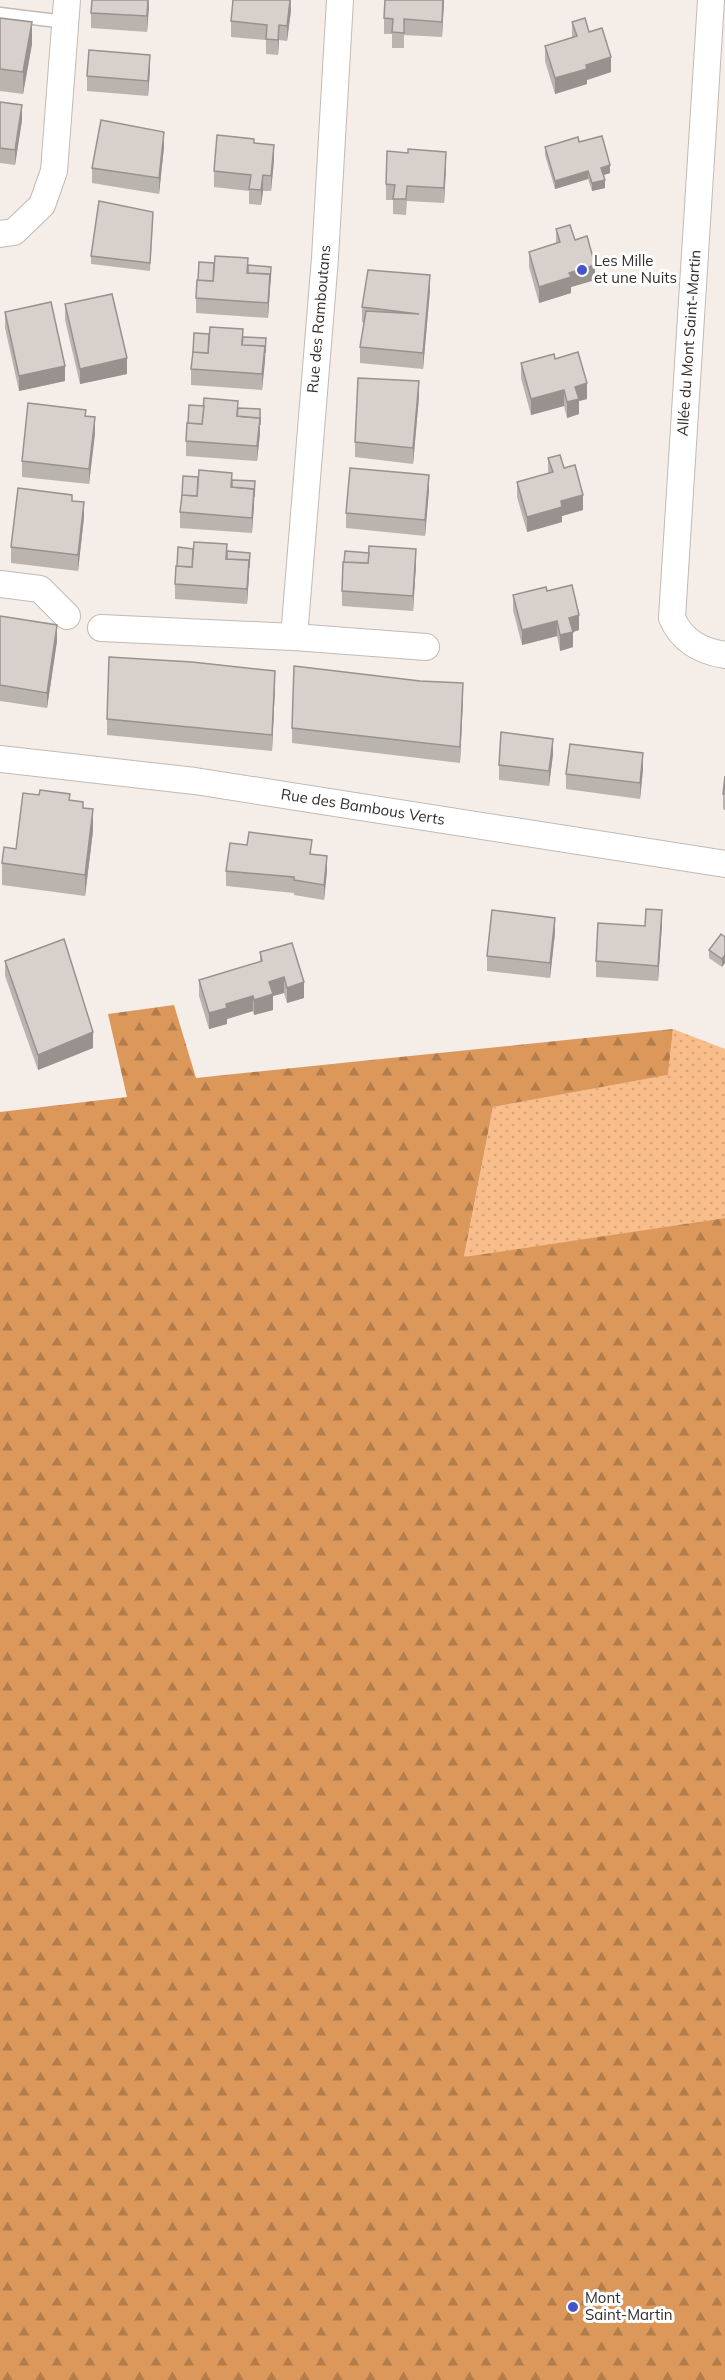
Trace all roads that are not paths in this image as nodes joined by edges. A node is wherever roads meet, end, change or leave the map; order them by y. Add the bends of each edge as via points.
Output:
1 (340, 0) edge
2 (711, 0) edge
3 (66, 11) edge
4 (0, 14) edge
5 (0, 234) edge
6 (0, 584) edge
7 (67, 616) dead end
8 (101, 628) dead end
9 (294, 637) junction
10 (426, 647) dead end
11 (725, 655) edge
12 (0, 759) edge
13 (725, 864) edge

1 - 9 street, Rue des Ramboutans via 325,258
2 - 11 street, Allée du Mont Saint-Martin via 672,618 687,641
3 - 4 lane
3 - 5 street via 54,171 42,206 14,232
6 - 7 street via 40,589
8 - 9 street
9 - 10 street
12 - 13 street, Rue des Bambous Verts via 195,781

